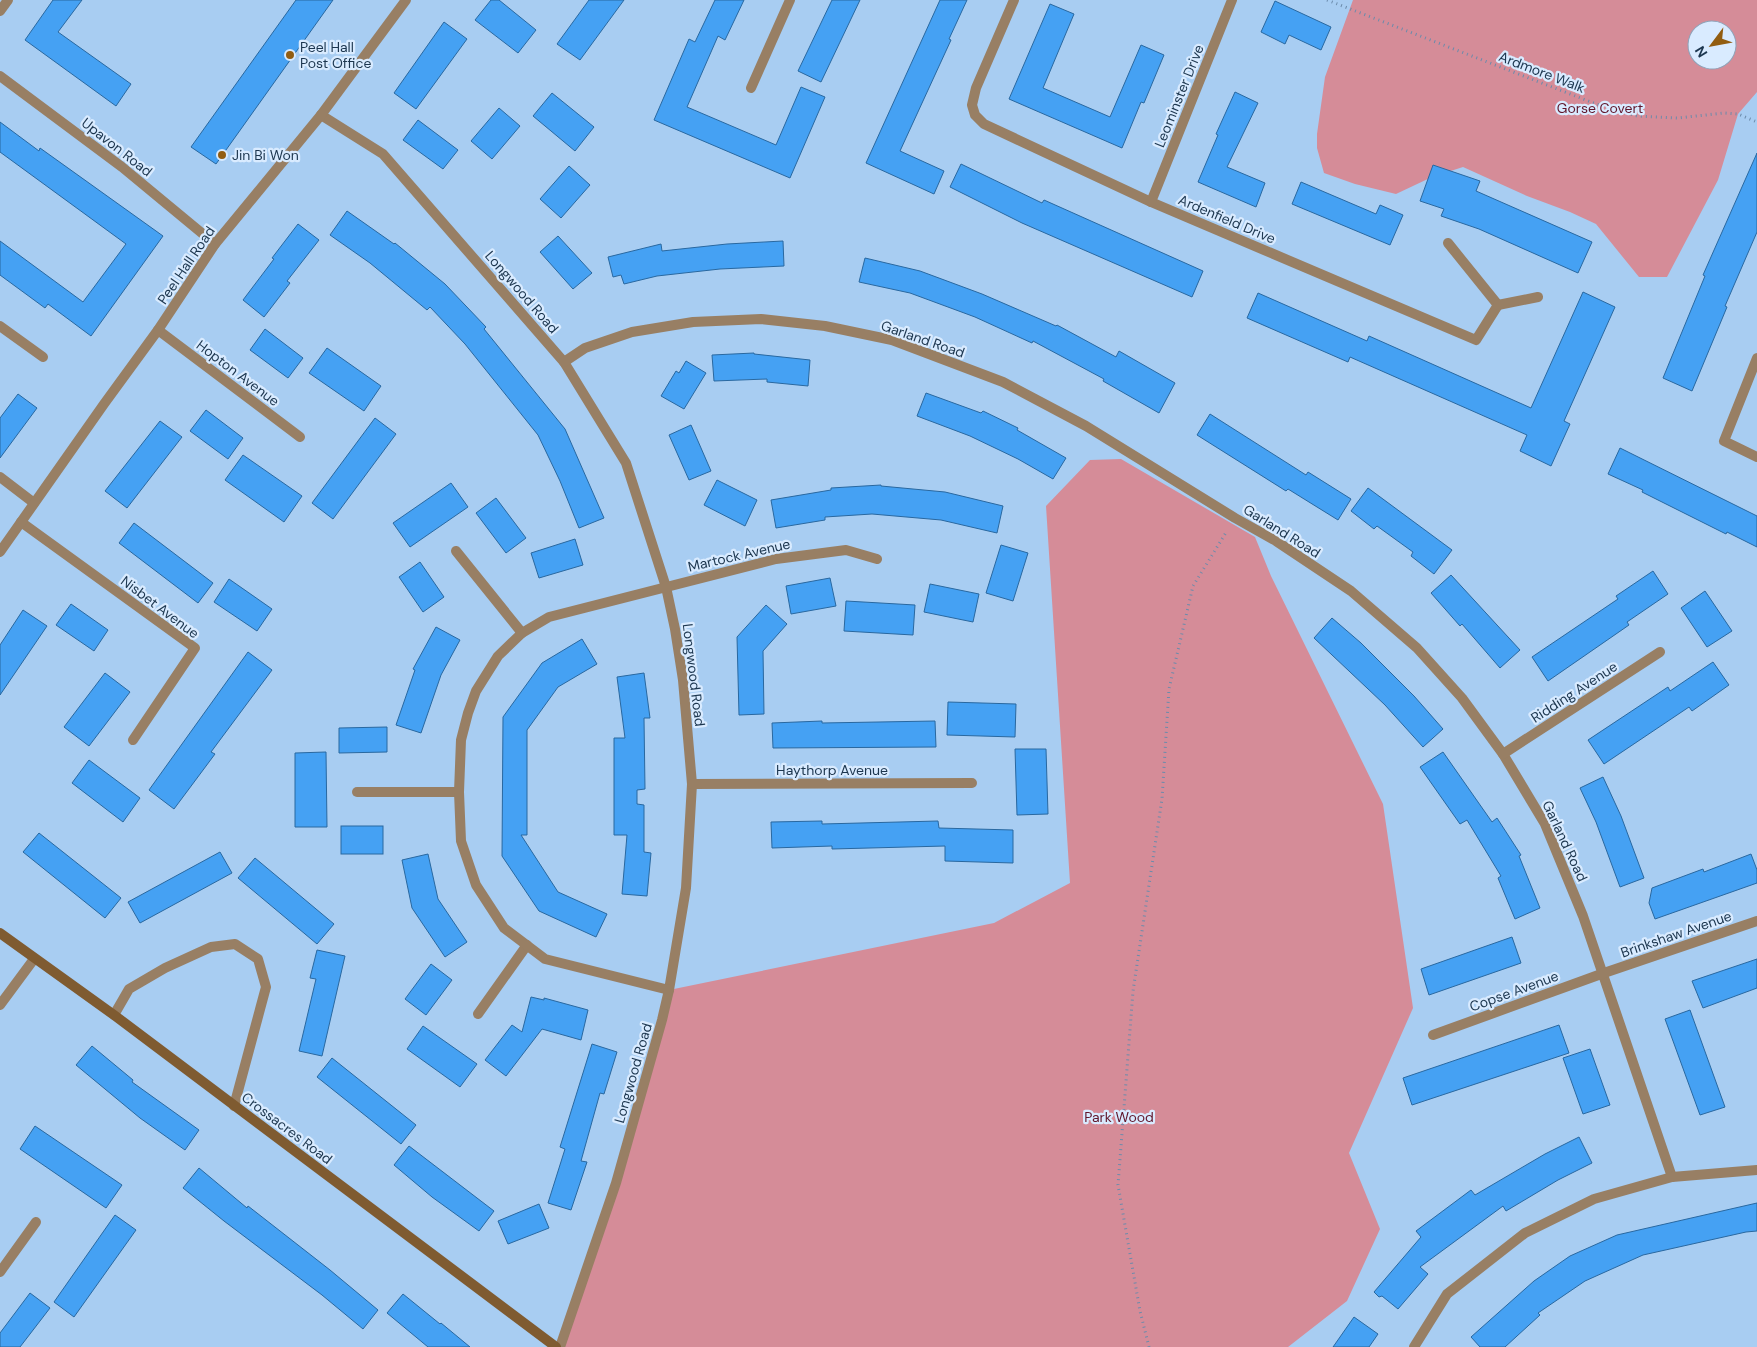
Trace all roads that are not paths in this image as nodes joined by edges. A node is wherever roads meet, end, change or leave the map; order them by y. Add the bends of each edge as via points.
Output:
1 (8, 0) edge
2 (406, 0) edge
3 (790, 0) edge
4 (1014, 0) edge
5 (1232, 0) edge
6 (0, 11) edge
7 (0, 76) edge
8 (751, 88) dead end
9 (321, 116) junction
10 (1151, 202) junction
11 (1448, 243) dead end
12 (215, 244) junction
13 (1538, 297) dead end
14 (1498, 305) junction
15 (0, 326) edge
16 (158, 330) junction
17 (43, 357) dead end
18 (1757, 358) edge
19 (564, 362) junction
20 (300, 437) dead end
21 (1757, 457) edge
22 (0, 477) edge
23 (34, 503) junction
24 (21, 522) junction
25 (456, 551) dead end
26 (0, 552) edge
27 (877, 560) dead end
28 (666, 587) junction
29 (522, 633) junction
30 (1660, 652) dead end
31 (133, 740) dead end
32 (1503, 754) junction
33 (972, 783) dead end
34 (692, 784) junction
35 (357, 792) dead end
36 (458, 792) junction
37 (1757, 921) edge
38 (0, 933) edge
39 (527, 945) junction
40 (34, 958) junction
41 (1604, 973) junction
42 (669, 990) junction
43 (0, 1005) edge
44 (478, 1014) dead end
45 (114, 1015) junction
46 (1433, 1035) dead end
47 (234, 1106) junction
48 (1757, 1170) edge
49 (1672, 1177) junction
50 (36, 1222) dead end
51 (0, 1272) edge
52 (556, 1347) edge
53 (560, 1347) edge
54 (1414, 1347) edge

1 - 6 street
2 - 9 street, Peel Hall Road
3 - 8 street
4 - 10 street, Ardenfield Drive via 976,88 972,105 975,115 998,132
5 - 10 street, Leominster Drive
7 - 12 street, Upavon Road via 122,167
9 - 12 street, Peel Hall Road
9 - 19 street, Longwood Road via 383,154
10 - 14 street, Ardenfield Drive via 1476,340
11 - 14 street
12 - 16 street, Peel Hall Road
13 - 14 street
15 - 17 street
16 - 20 street, Hopton Avenue
16 - 23 street, Peel Hall Road
18 - 21 street via 1724,441
19 - 28 street, Longwood Road via 626,462
19 - 32 street, Garland Road via 585,348 632,332 693,322 762,319 825,326 892,340 1003,382 1086,426 1276,541 1351,591 1417,648 1462,698
22 - 23 street
23 - 24 street, Peel Hall Road
24 - 26 street, Peel Hall Road
24 - 31 street, Nisbet Avenue via 195,648
25 - 29 street
27 - 28 street, Martock Avenue via 846,550 776,559
28 - 29 street, Martock Avenue via 549,617
28 - 34 street, Longwood Road via 682,680
29 - 36 street, Martock Avenue via 498,656 476,691 461,740
30 - 32 street, Ridding Avenue
32 - 41 street, Garland Road via 1545,824
33 - 34 street, Haythorp Avenue
34 - 42 street, Longwood Road via 686,888
35 - 36 street
36 - 39 street, Martock Avenue via 461,841 476,885 504,928
37 - 41 street, Brinkshaw Avenue
38 - 40 street, Crossacres Road
39 - 42 street, Martock Avenue via 545,959
39 - 44 street
40 - 43 street
40 - 45 street, Crossacres Road
41 - 46 street, Copse Avenue
41 - 49 street, Garland Road
42 - 53 street, Longwood Road via 616,1183
45 - 47 street, Crossacres Road
45 - 47 street via 128,989 211,947 235,944 258,959 266,987
47 - 52 street, Crossacres Road
48 - 49 street
49 - 54 street via 1594,1199 1525,1233 1447,1294
50 - 51 street

